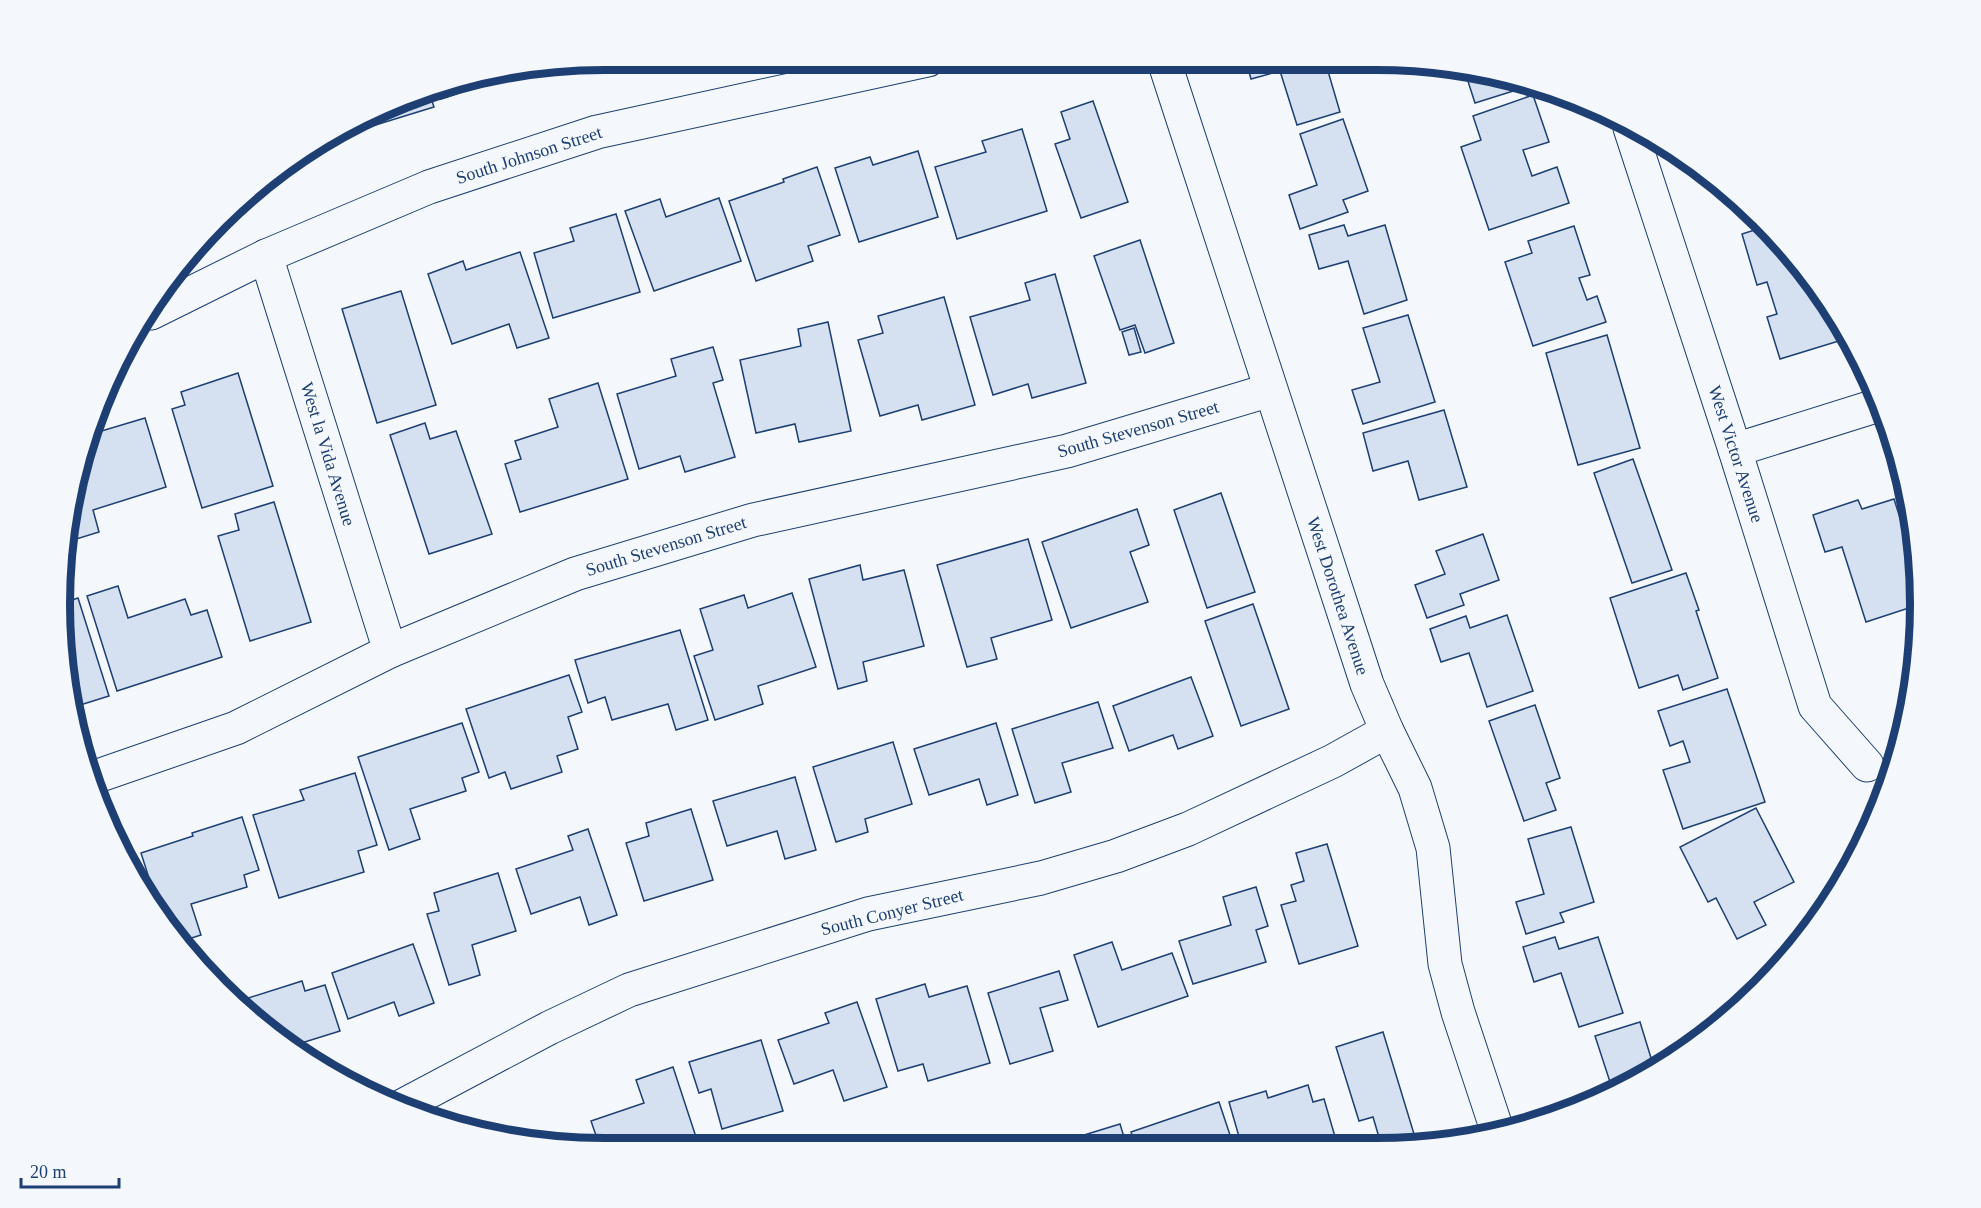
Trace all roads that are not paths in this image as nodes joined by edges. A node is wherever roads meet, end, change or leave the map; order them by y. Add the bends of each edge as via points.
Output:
1 (882, 70) edge
2 (1167, 70) edge
3 (1633, 136) edge
4 (266, 256) junction
5 (160, 309) edge
6 (1270, 390) junction
7 (1873, 407) edge
8 (1735, 450) junction
9 (390, 651) junction
10 (1387, 731) junction
11 (1867, 765) dead end
12 (99, 775) edge
13 (411, 1101) edge
14 (1495, 1124) edge

1 - 4 street, South Johnson Street via 597,132 429,187
2 - 6 street, West Dorothea Avenue
3 - 8 street, West Victor Avenue
4 - 5 street, South Johnson Street
4 - 9 street, West la Vida Avenue
6 - 9 street, South Stevenson Street via 1067,451 753,520 575,574
6 - 10 street, West Dorothea Avenue via 1367,684
7 - 8 street
8 - 11 street, West Victor Avenue via 1815,706
9 - 12 street, South Stevenson Street via 236,728
10 - 13 street, South Conyer Street via 1188,829 1116,856 1041,878 868,914 629,990
10 - 14 street, West Dorothea Avenue via 1415,788 1433,848 1445,964

